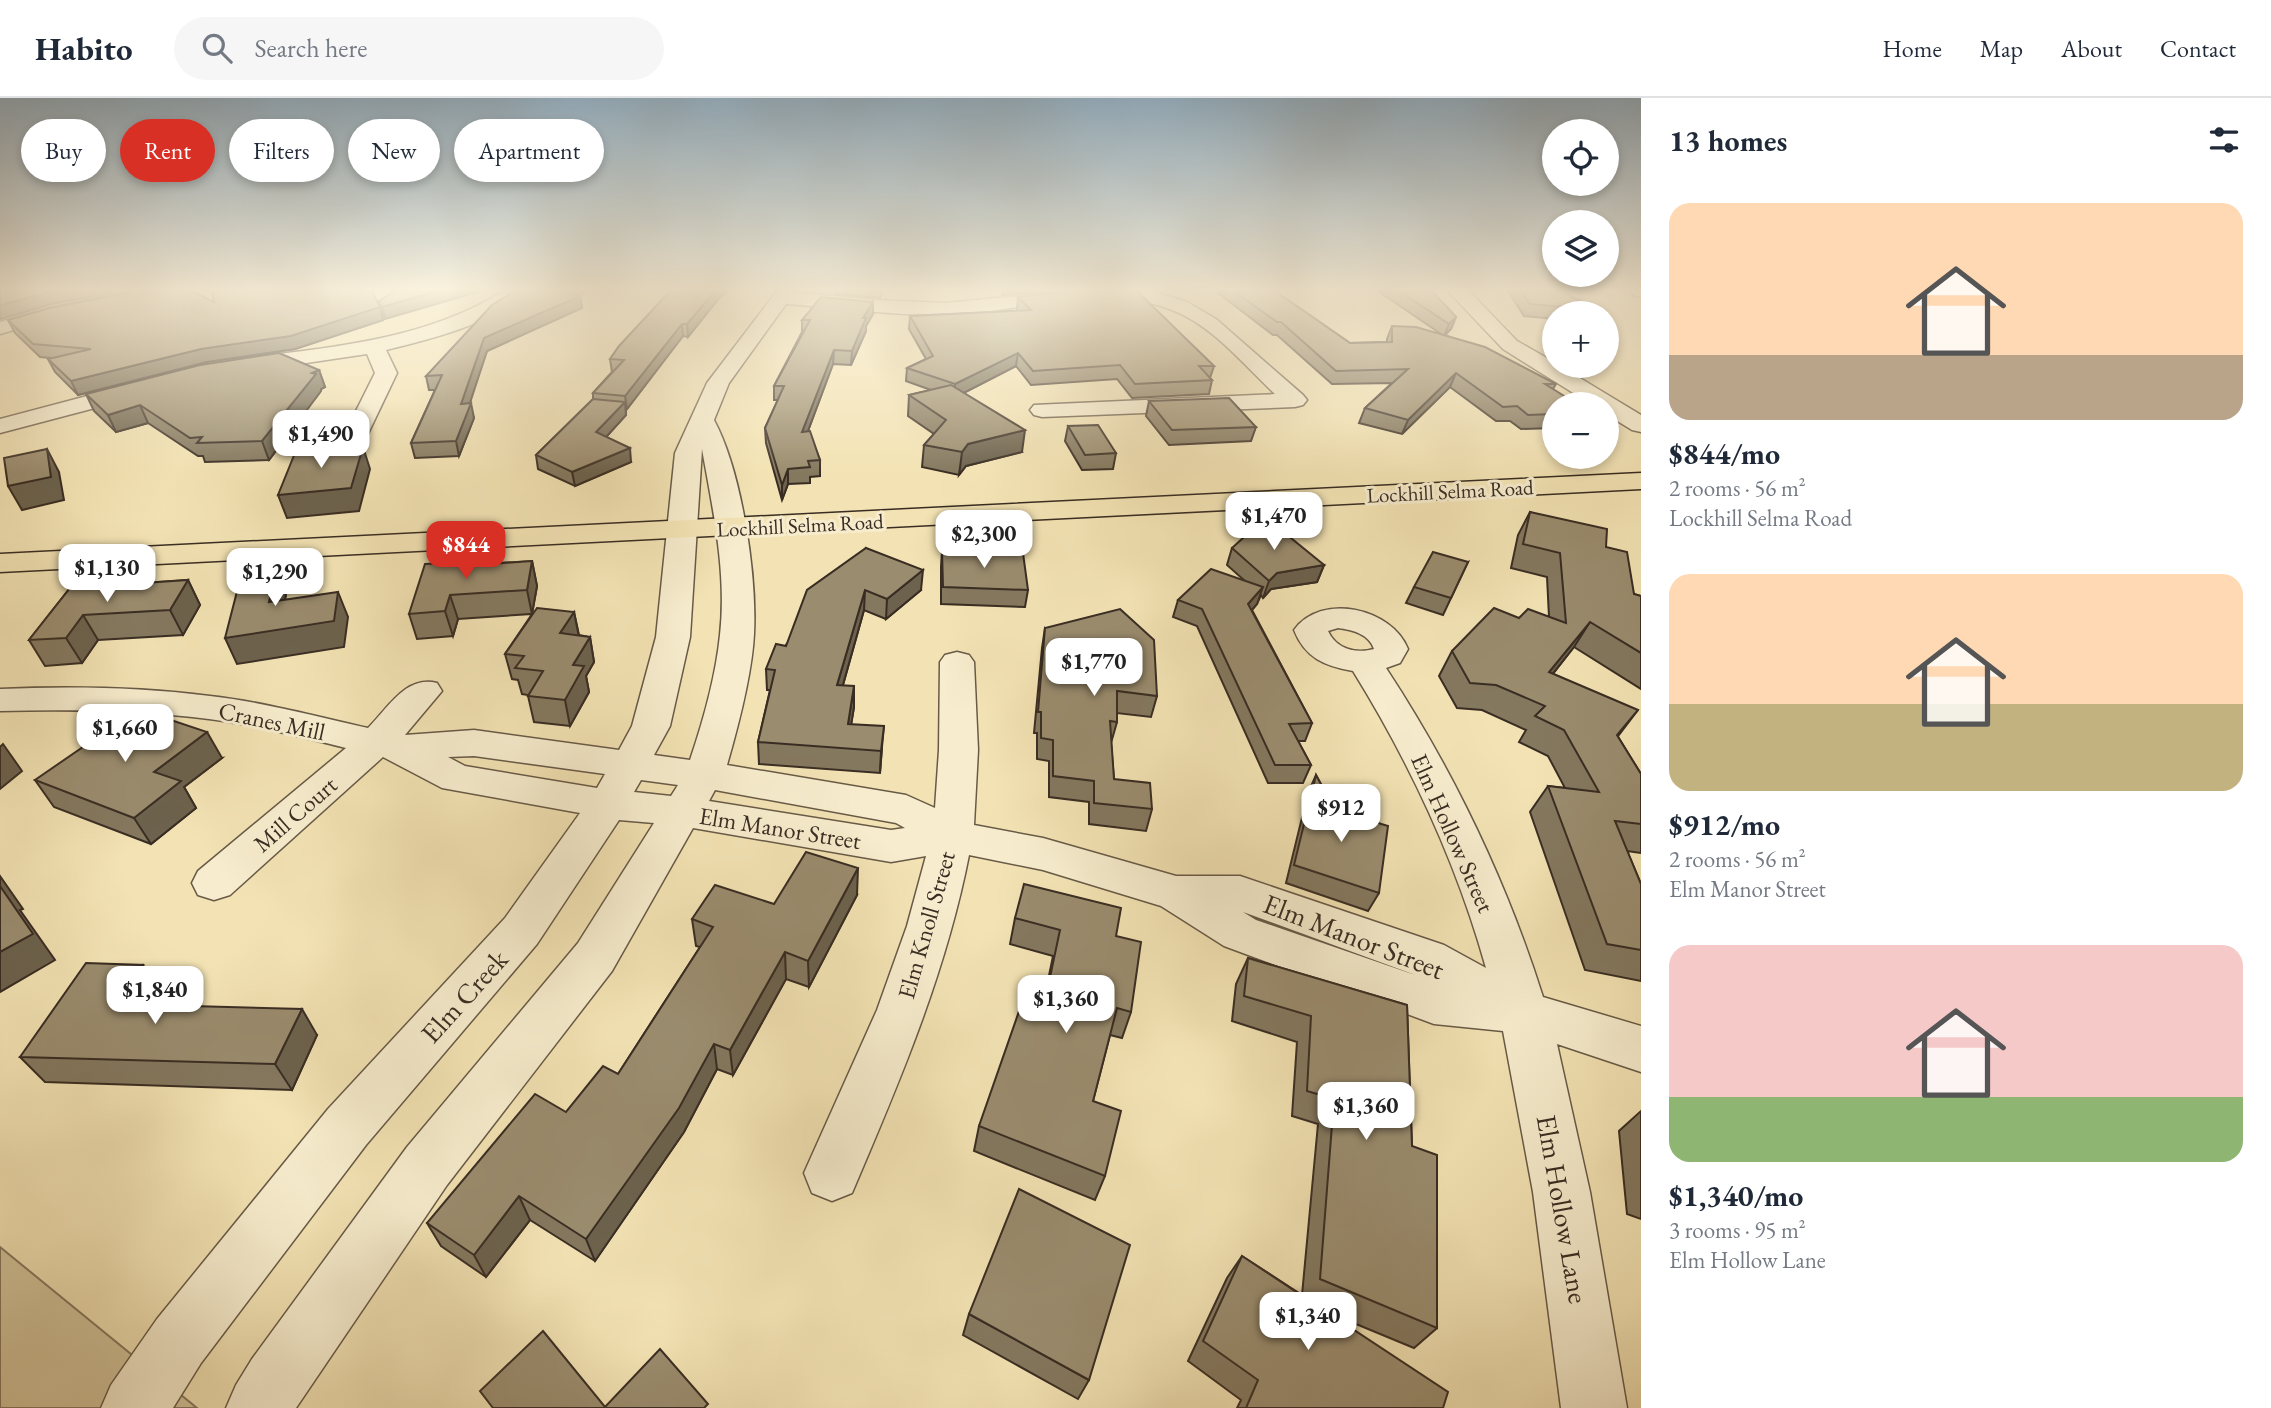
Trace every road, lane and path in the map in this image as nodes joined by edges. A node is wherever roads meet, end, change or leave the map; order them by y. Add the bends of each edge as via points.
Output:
1 (327, 352) edge
2 (376, 352) edge
3 (740, 352) edge
4 (1241, 352) edge
5 (1522, 352) edge
6 (215, 370) edge
7 (166, 381) edge
8 (1042, 410) dead end
9 (703, 422) junction
10 (1641, 425) edge
11 (0, 426) edge
12 (356, 435) dead end
13 (1641, 481) edge
14 (731, 529) junction
15 (680, 531) junction
16 (0, 563) edge
17 (957, 662) dead end
18 (1365, 662) dead end
19 (424, 691) dead end
20 (0, 700) edge
21 (386, 746) junction
22 (620, 784) junction
23 (693, 793) junction
24 (951, 836) junction
25 (214, 883) dead end
26 (1522, 1012) junction
27 (1641, 1049) edge
28 (832, 1174) dead end
29 (134, 1408) edge
30 (259, 1408) edge
31 (1594, 1408) edge

1 - 6 street
2 - 12 street via 386,373
3 - 9 street, Elm Creek via 707,403
4 - 8 street via 1295,400
5 - 10 street
7 - 11 street
9 - 14 street via 715,449
9 - 15 street, Elm Creek via 688,453
13 - 14 main road, Lockhill Selma Road
14 - 15 main road, Lockhill Selma Road
14 - 23 street via 737,636 718,732
15 - 16 main road, Lockhill Selma Road
15 - 22 street, Elm Creek via 673,637 651,726
17 - 24 street, Elm Knoll Street via 959,731
18 - 26 street, Elm Hollow Street via 1390,699 1460,838
19 - 21 street
20 - 21 street, Cranes Mill via 78,697 209,707
21 - 22 street, Cranes Mill via 456,778
21 - 25 street, Mill Court
22 - 23 street, Elm Manor Street
22 - 29 street, Elm Creek via 521,931 347,1127 179,1341
23 - 24 street, Elm Manor Street via 891,846
23 - 30 street via 595,957 427,1166
24 - 26 street, Elm Manor Street via 1043,854 1176,892 1240,933 1434,1003
24 - 28 street, Elm Knoll Street via 926,944 889,1048
26 - 27 street, Elm Manor Street
26 - 31 street, Elm Hollow Lane via 1573,1257

